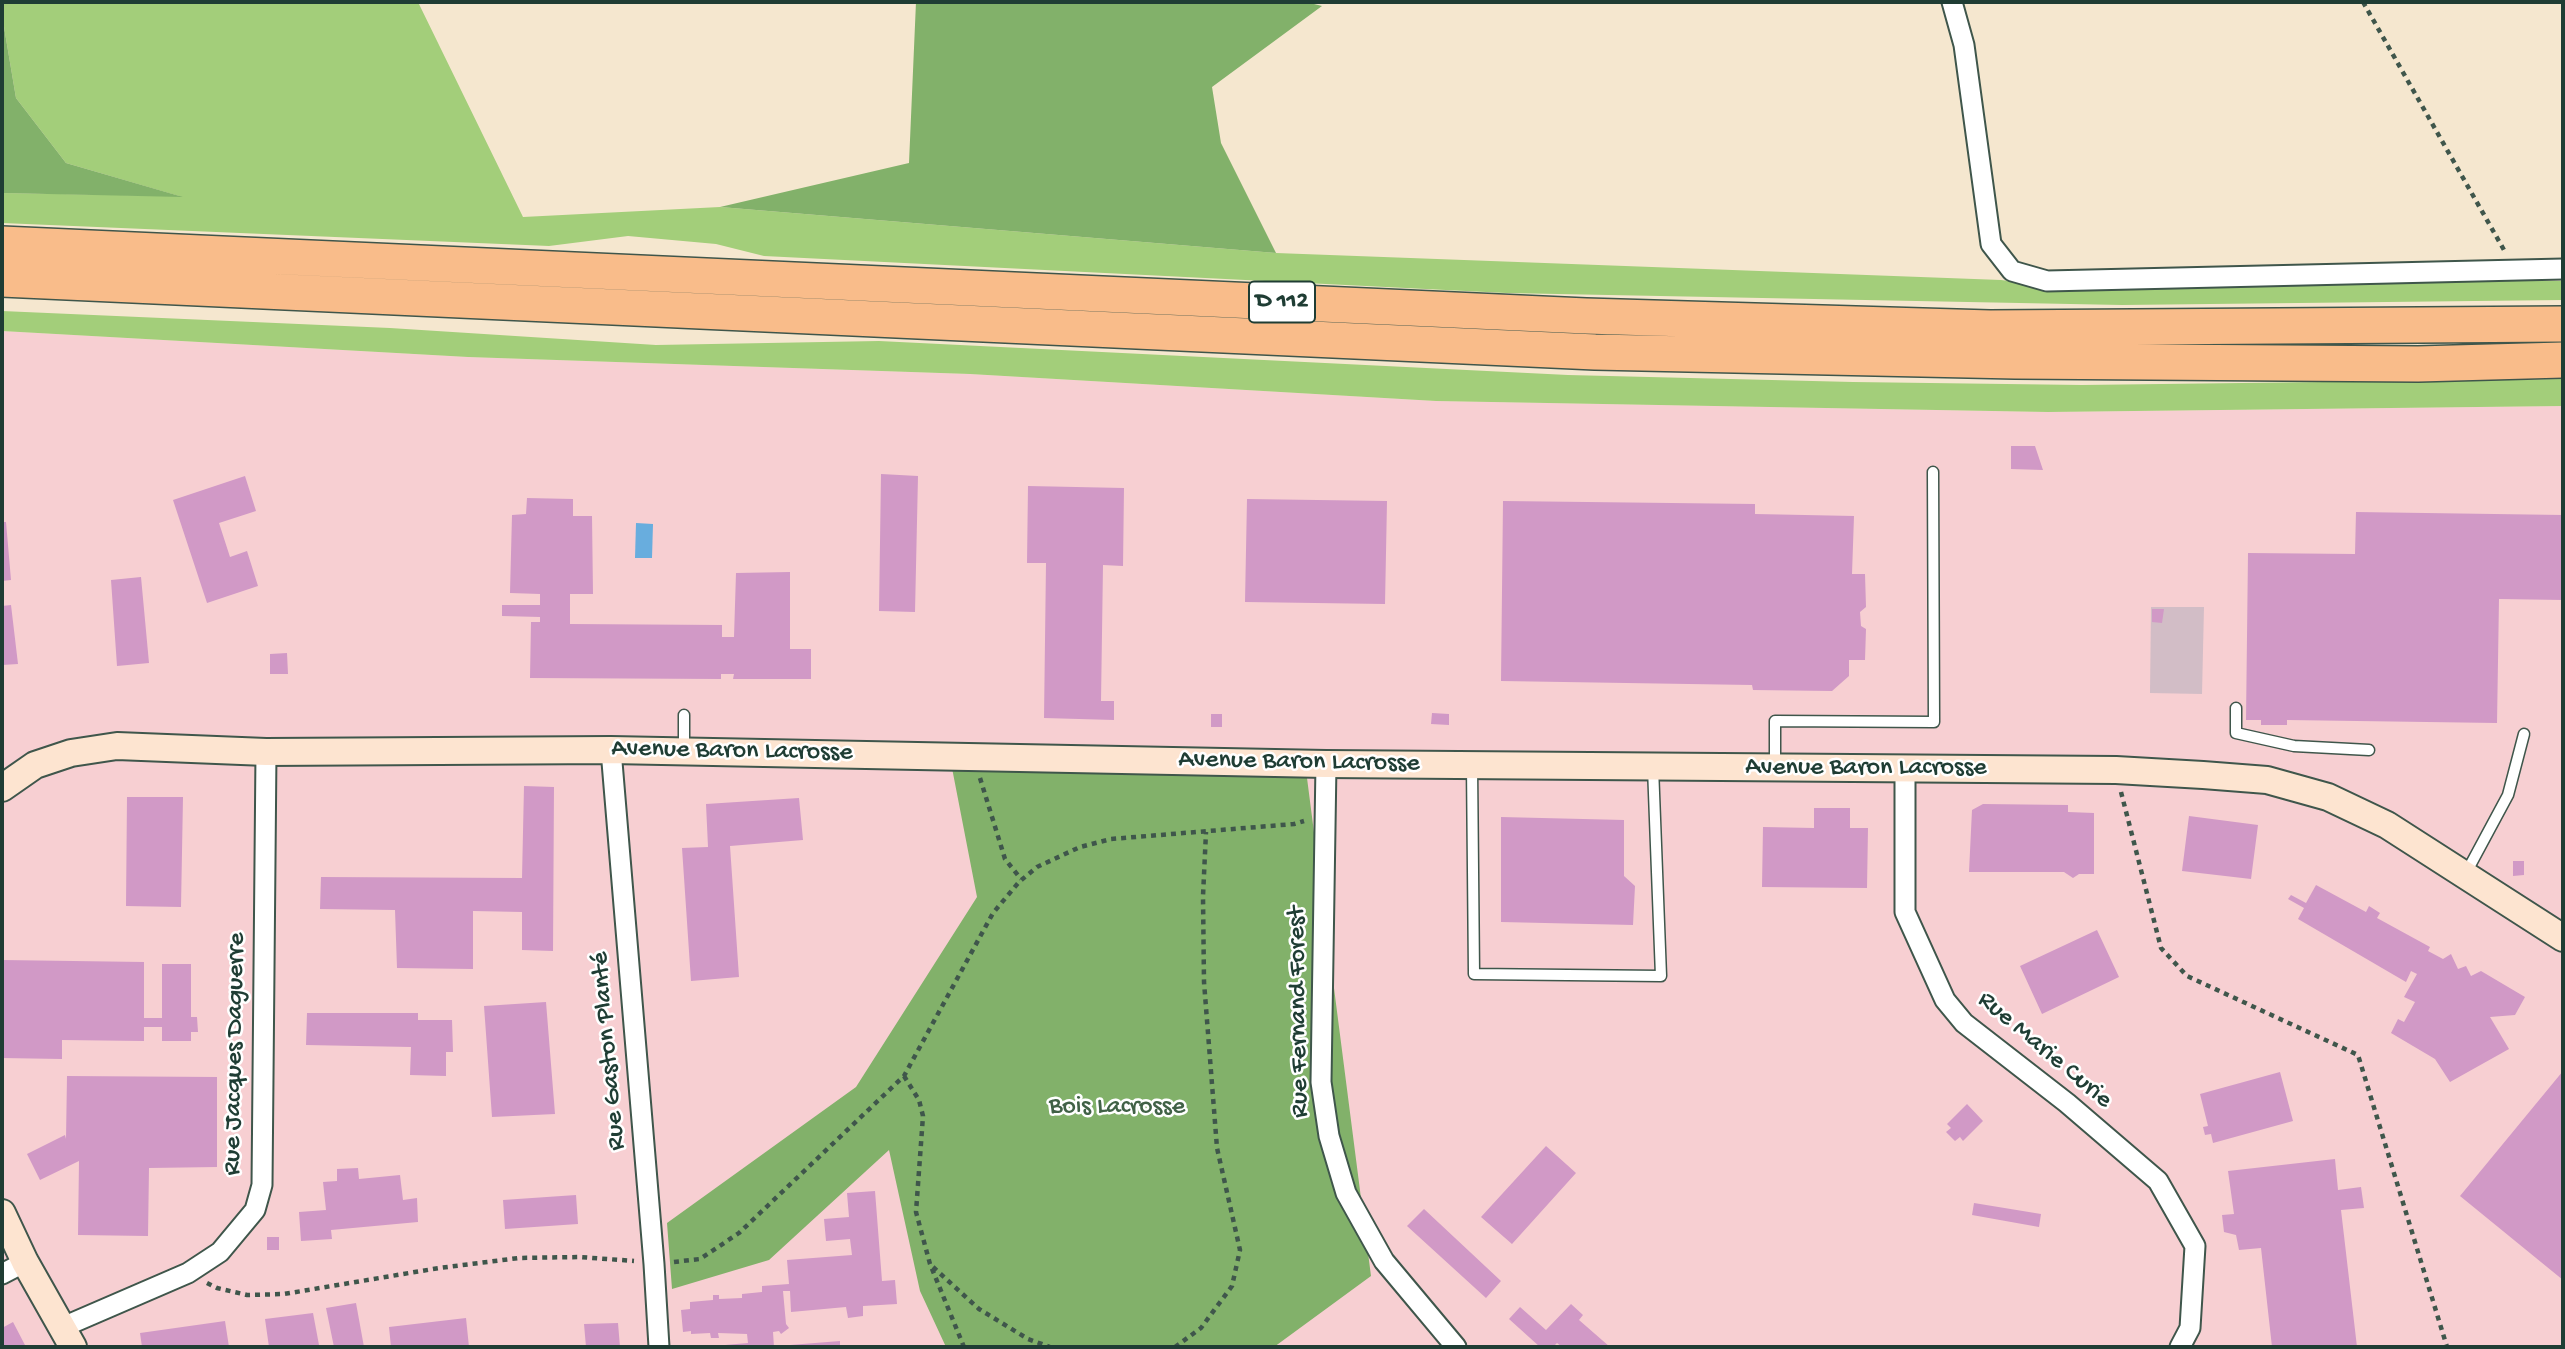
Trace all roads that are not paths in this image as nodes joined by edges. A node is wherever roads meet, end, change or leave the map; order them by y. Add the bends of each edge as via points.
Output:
1 (1952, 2) edge
2 (2, 244) edge
3 (2563, 269) edge
4 (2, 279) edge
5 (2563, 324) edge
6 (2563, 360) edge
7 (1933, 472) dead end
8 (2236, 708) dead end
9 (684, 715) dead end
10 (2524, 734) dead end
11 (611, 750) junction
12 (2369, 750) dead end
13 (684, 751) junction
14 (266, 752) junction
15 (1326, 764) junction
16 (1472, 765) junction
17 (1653, 767) junction
18 (1775, 768) junction
19 (1905, 769) junction
20 (2, 788) edge
21 (2465, 875) junction
22 (2563, 937) edge
23 (2, 1213) edge
24 (25, 1262) junction
25 (2, 1274) edge
26 (68, 1337) edge
27 (659, 1347) edge
28 (1456, 1347) edge
29 (2180, 1347) edge

1 - 3 street via 1964,45 1991,244 2012,271 2047,281
2 - 5 highway, D 112 via 1600,317 1990,328
4 - 6 highway, D 112 via 1595,352 2015,361 2418,364
7 - 18 lane via 1934,722 1775,721
8 - 12 lane via 2236,733 2294,746
9 - 13 lane
10 - 21 lane via 2508,795
11 - 13 street, Avenue Baron Lacrosse
11 - 14 street, Avenue Baron Lacrosse
11 - 27 street, Rue Gaston Planté
13 - 15 street, Avenue Baron Lacrosse
14 - 20 street, Avenue Baron Lacrosse via 117,746 71,753 35,765
14 - 26 street, Rue Jacques Daguerre via 262,1185 255,1210 220,1252
15 - 16 street, Avenue Baron Lacrosse
15 - 28 street, Rue Fernand Forest via 1321,1082 1329,1136 1346,1193 1384,1261
16 - 17 street, Avenue Baron Lacrosse
16 - 17 lane via 1474,974 1661,976
17 - 18 street, Avenue Baron Lacrosse
18 - 19 street, Avenue Baron Lacrosse
19 - 21 street, Avenue Baron Lacrosse via 2116,770 2267,780 2328,797 2387,825
19 - 29 street, Rue Marie Curie via 1905,912 1945,1000 1964,1023 2158,1181 2195,1246 2190,1328
21 - 22 street, Avenue Baron Lacrosse
23 - 24 street
24 - 25 street
24 - 26 street

